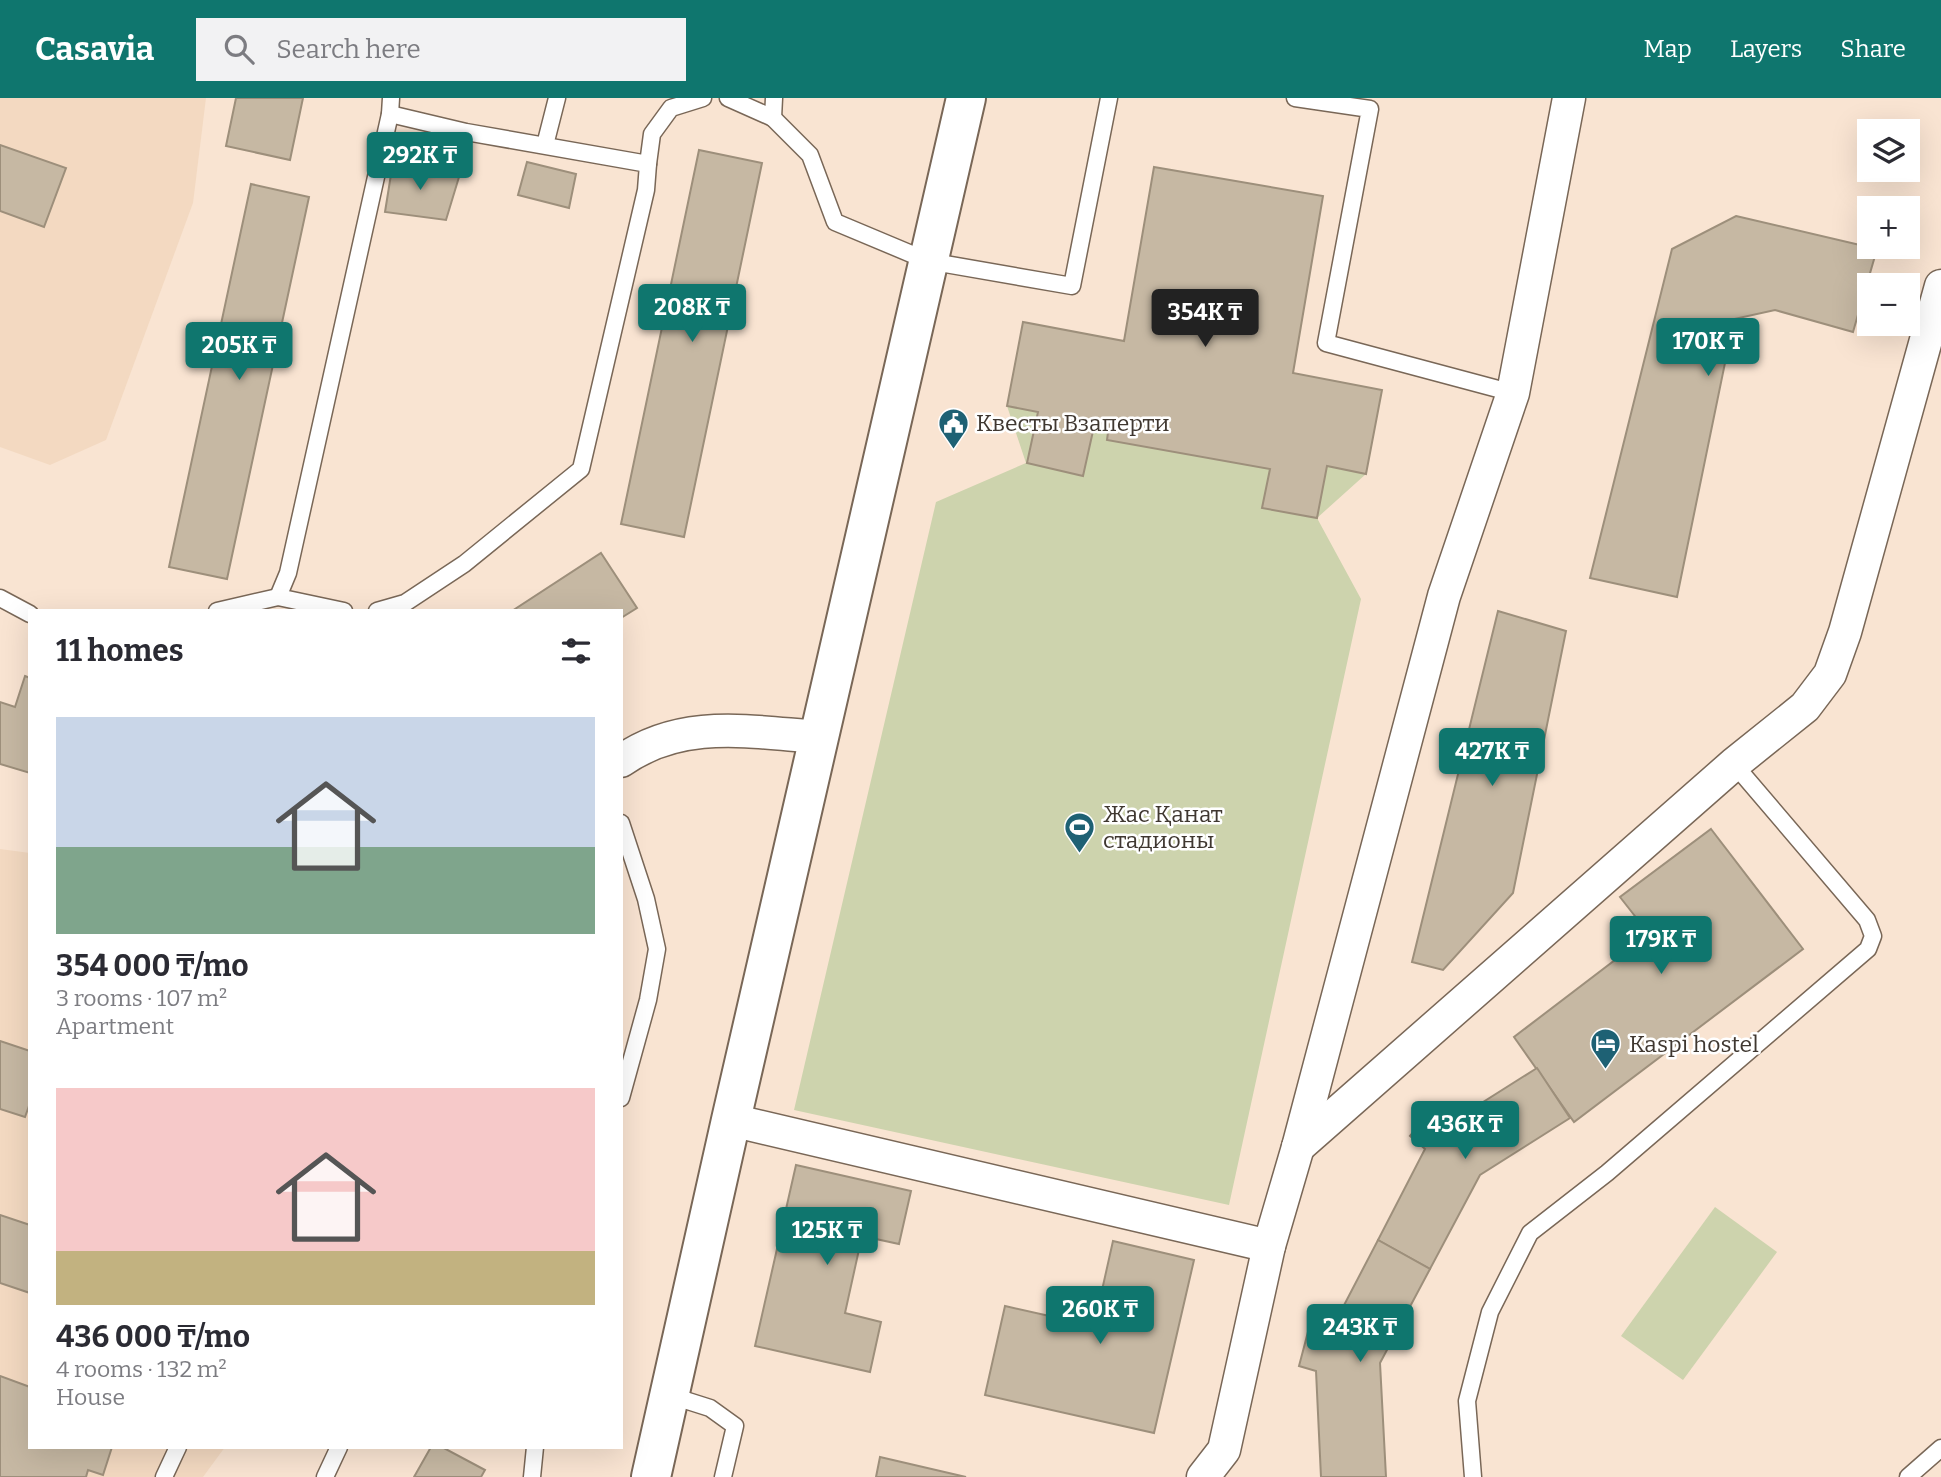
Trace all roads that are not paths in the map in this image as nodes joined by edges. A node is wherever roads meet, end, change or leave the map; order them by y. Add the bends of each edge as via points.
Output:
1 (557, 98) edge
2 (703, 98) edge
3 (727, 98) edge
4 (774, 98) edge
5 (967, 98) edge
6 (1109, 98) edge
7 (1295, 98) edge
8 (1569, 98) edge
9 (390, 106) edge
10 (773, 118) junction
11 (545, 145) junction
12 (648, 164) junction
13 (928, 261) junction
14 (1941, 286) edge
15 (1513, 393) junction
16 (278, 597) junction
17 (0, 598) edge
18 (226, 609) edge
19 (335, 609) edge
20 (384, 609) edge
21 (28, 613) edge
22 (819, 737) junction
23 (623, 760) edge
24 (1734, 764) junction
25 (623, 828) edge
26 (623, 1091) edge
27 (731, 1120) junction
28 (1297, 1147) junction
29 (1269, 1246) junction
30 (669, 1395) junction
31 (1941, 1448) edge
32 (177, 1449) edge
33 (338, 1449) edge
34 (535, 1449) edge
35 (164, 1477) edge
36 (325, 1477) edge
37 (532, 1477) edge
38 (651, 1477) edge
39 (723, 1477) edge
40 (1203, 1477) edge
41 (1473, 1477) edge
42 (1909, 1477) edge

1 - 11 lane
2 - 12 lane via 671,108 652,134
3 - 10 lane
4 - 10 lane
5 - 13 street
6 - 13 lane via 1072,286
7 - 15 lane via 1370,109 1326,343
8 - 15 street
9 - 11 lane via 466,132
9 - 16 lane via 288,573
10 - 13 lane via 810,155 835,222
11 - 12 lane
12 - 20 lane via 646,190 581,469 464,564 405,603
13 - 22 street
14 - 24 street via 1830,674 1805,706
15 - 28 street via 1444,596
16 - 18 lane
16 - 19 lane
17 - 21 lane
22 - 23 street via 713,730 677,734
22 - 27 street
24 - 28 street
24 - 41 lane via 1867,920 1874,936 1868,950 1531,1233 1490,1312 1467,1401
25 - 26 lane via 657,949
27 - 29 street
27 - 30 street
28 - 29 street
29 - 40 street via 1224,1450
30 - 38 street
30 - 39 lane via 710,1408 734,1426
31 - 42 lane
32 - 35 lane
33 - 36 lane
34 - 37 lane

